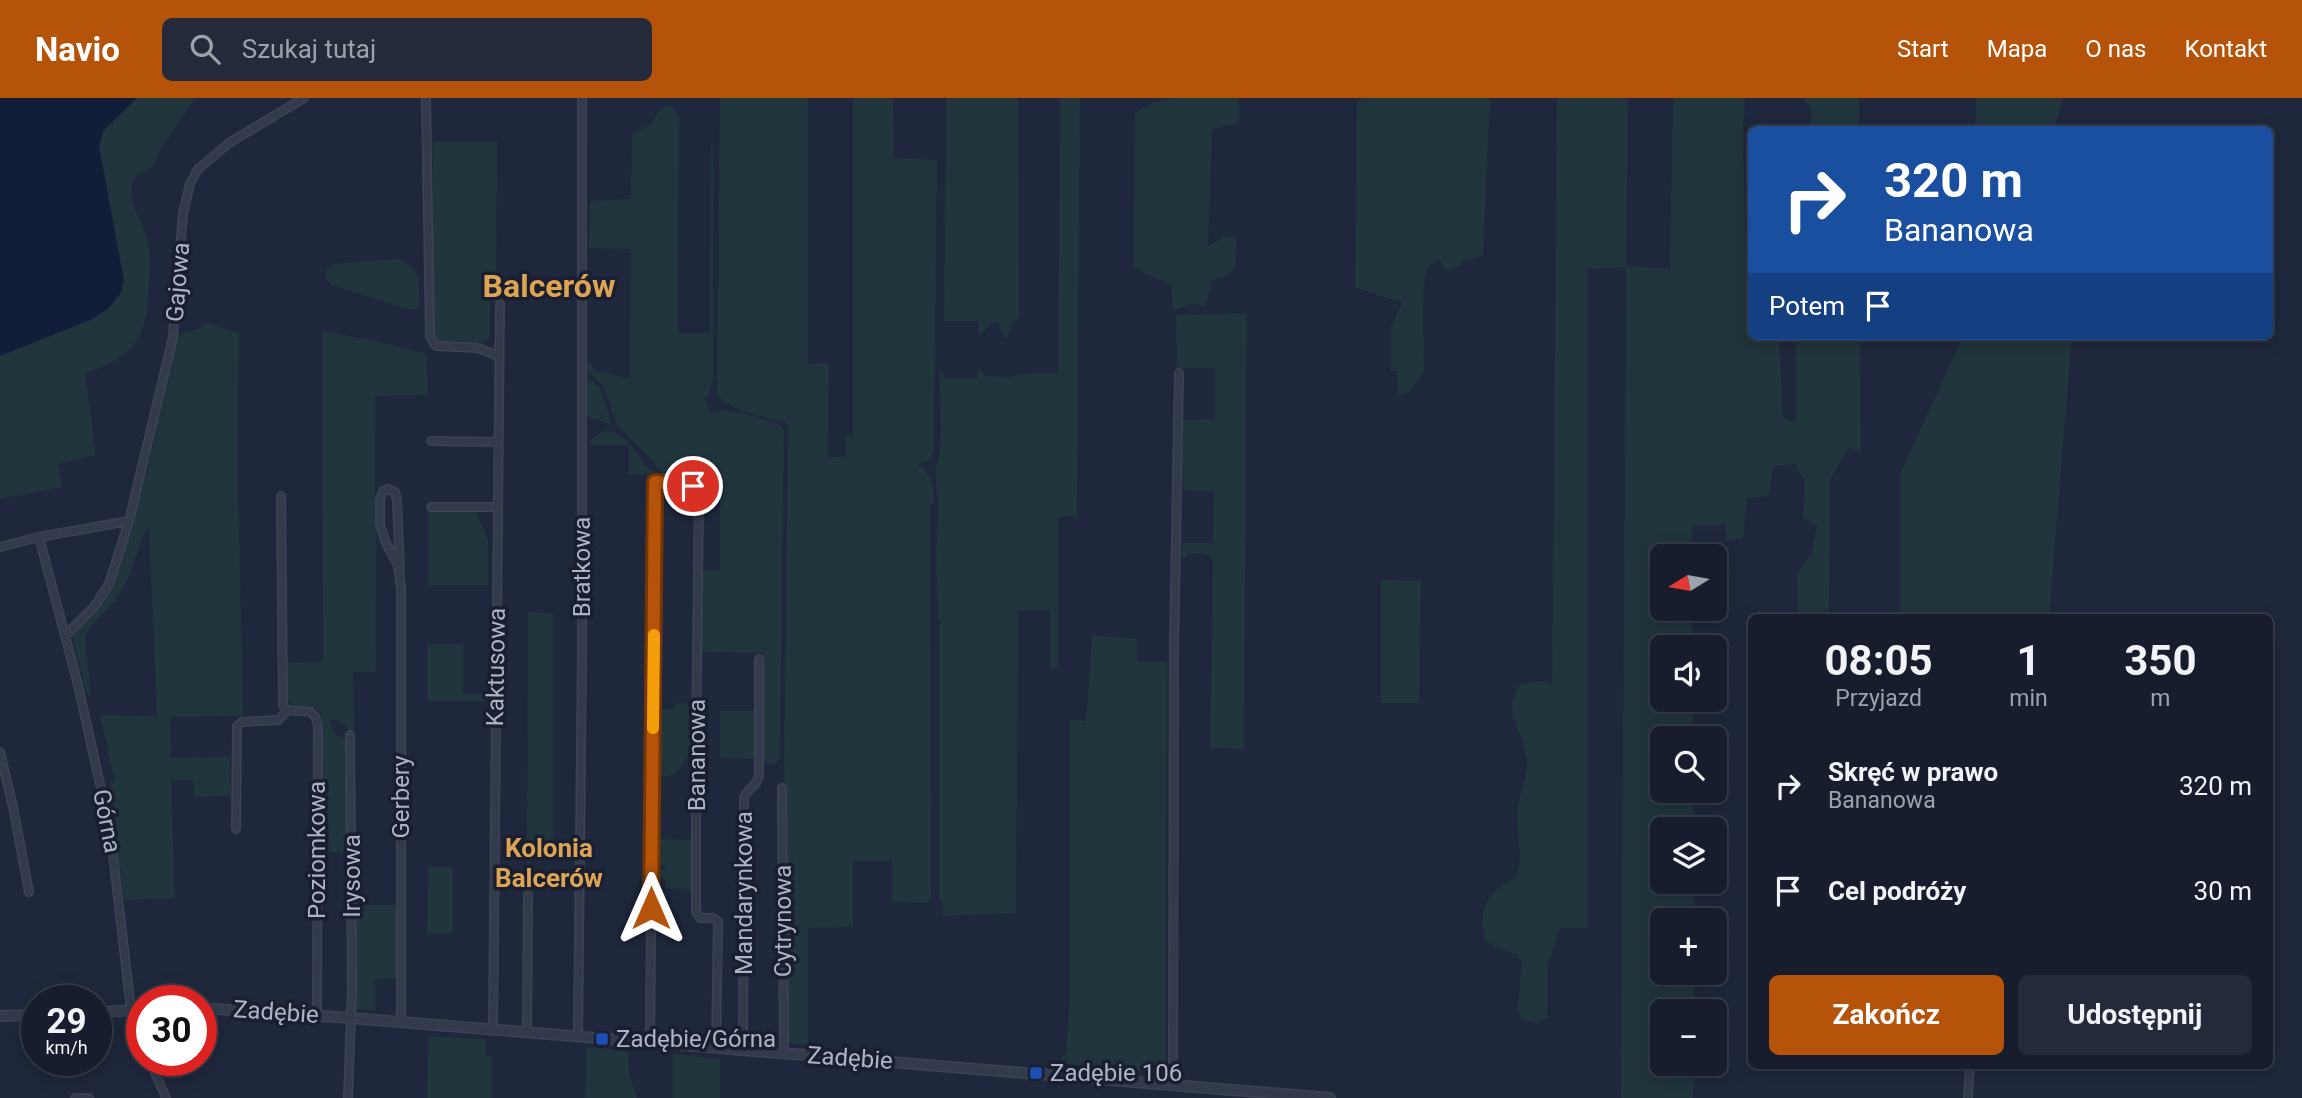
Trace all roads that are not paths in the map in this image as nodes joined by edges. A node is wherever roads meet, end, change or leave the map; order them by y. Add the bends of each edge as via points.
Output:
1 (304, 98) edge
2 (426, 98) edge
3 (582, 98) edge
4 (499, 304) dead end
5 (499, 356) junction
6 (1179, 373) dead end
7 (431, 442) dead end
8 (498, 442) junction
9 (281, 496) dead end
10 (431, 506) dead end
11 (498, 507) junction
12 (129, 521) junction
13 (40, 537) junction
14 (0, 547) edge
15 (389, 549) junction
16 (398, 551) junction
17 (400, 570) junction
18 (66, 635) junction
19 (759, 659) dead end
20 (287, 710) junction
21 (350, 735) dead end
22 (0, 752) edge
23 (782, 788) dead end
24 (236, 830) dead end
25 (29, 892) dead end
26 (528, 895) dead end
27 (133, 985) edge
28 (217, 1009) edge
29 (21, 1015) edge
30 (317, 1015) junction
31 (0, 1016) edge
32 (351, 1018) junction
33 (401, 1022) junction
34 (493, 1029) junction
35 (527, 1032) junction
36 (578, 1036) junction
37 (650, 1042) junction
38 (716, 1048) junction
39 (743, 1050) junction
40 (784, 1053) junction
41 (1970, 1069) edge
42 (156, 1076) edge
43 (1173, 1085) junction
44 (75, 1098) edge
45 (89, 1098) edge
46 (166, 1098) edge
47 (348, 1098) edge
48 (1330, 1098) edge
49 (1968, 1098) edge

1 - 12 street, Gajowa via 221,150 198,169 190,184 183,213 173,337
2 - 5 street via 431,341 437,346 477,348
3 - 36 street, Bratkowa
4 - 5 street, Kaktusowa
5 - 8 street, Kaktusowa
6 - 43 street
7 - 8 street
8 - 11 street, Kaktusowa
9 - 20 street
10 - 11 street
11 - 34 street, Kaktusowa
12 - 13 street
12 - 18 street, Gajowa via 109,584
13 - 14 street
13 - 18 street, Górna
15 - 16 street
15 - 16 street, Gerbery via 379,516 381,496 387,489 397,498
15 - 17 street, Gerbery
16 - 17 street, Gerbery
17 - 33 street, Gerbery
18 - 27 street, Górna via 110,829
19 - 39 street, Mandarynkowa via 759,776 744,798
20 - 24 street via 279,720 237,726
20 - 30 street, Poziomkowa via 311,712 318,725
21 - 32 street, Irysowa
22 - 25 street
23 - 40 street, Cytrynowa
26 - 35 street
28 - 30 street, Zadębie
29 - 31 street
30 - 32 street, Zadębie
32 - 33 street, Zadębie
32 - 47 street, Zadębie
33 - 34 street, Zadębie
34 - 35 street, Zadębie
35 - 36 street, Zadębie
36 - 37 street, Zadębie
37 - 38 street, Zadębie
37 - 38 street, Bananowa via 655,482 693,486 699,495 696,912 700,918 718,922
38 - 39 street, Zadębie
39 - 40 street, Zadębie
40 - 43 street, Zadębie
41 - 49 street
42 - 46 street
43 - 48 street, Zadębie
44 - 45 street

